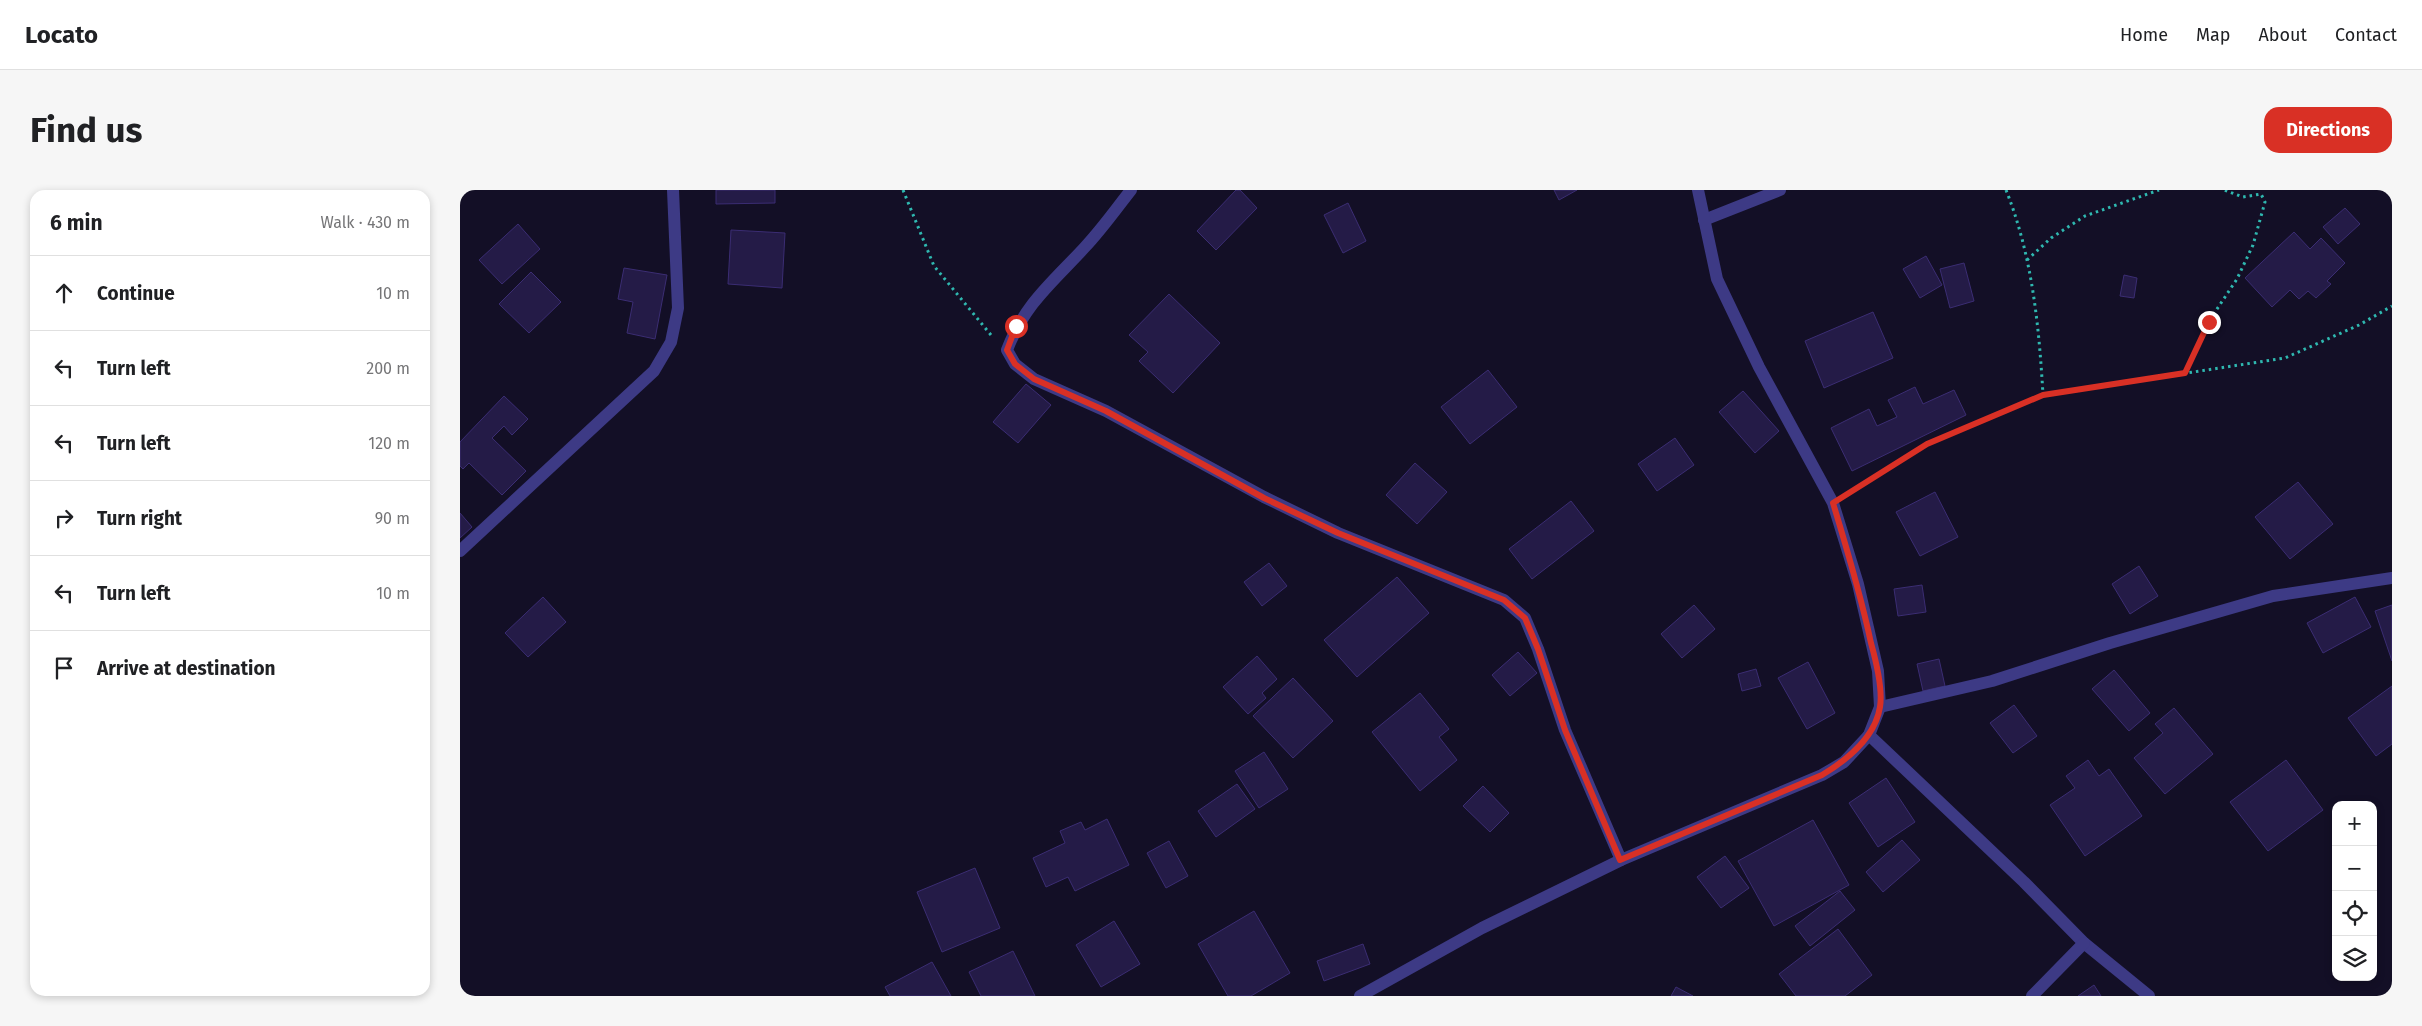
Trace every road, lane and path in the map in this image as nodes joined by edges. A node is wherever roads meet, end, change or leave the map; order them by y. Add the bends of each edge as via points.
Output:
1 (673, 190) edge
2 (903, 190) edge
3 (1131, 190) edge
4 (1698, 190) edge
5 (1780, 190) edge
6 (2006, 190) edge
7 (2159, 190) edge
8 (2224, 190) edge
9 (1704, 220) junction
10 (2027, 260) junction
11 (2392, 306) edge
12 (1015, 364) junction
13 (2185, 373) junction
14 (2043, 395) junction
15 (1833, 503) junction
16 (460, 551) edge
17 (2392, 578) edge
18 (1880, 707) junction
19 (1869, 735) junction
20 (1620, 860) junction
21 (2084, 943) junction
22 (1360, 996) edge
23 (2032, 996) edge
24 (2148, 996) edge

1 - 16 street via 678,308 671,342 654,371
2 - 12 path via 934,266
3 - 12 street via 1086,246 1039,294 1016,326 1007,350
4 - 9 street
5 - 9 street
6 - 10 path via 2016,214
7 - 10 path via 2086,216 2051,238
8 - 13 path via 2242,197 2261,194 2265,202 2241,270 2209,322
9 - 15 street via 1717,279
10 - 14 path via 2039,330
11 - 13 path via 2359,325 2284,358
12 - 20 street via 1034,379 1106,411 1264,498 1338,533 1504,600 1525,618 1565,730
13 - 14 path
14 - 15 path via 1927,444
15 - 18 street via 1878,671
17 - 18 street via 2273,596 1992,681
18 - 19 street
19 - 20 street via 1844,762 1822,775
19 - 21 street
20 - 22 street via 1482,928
21 - 23 street
21 - 24 street

